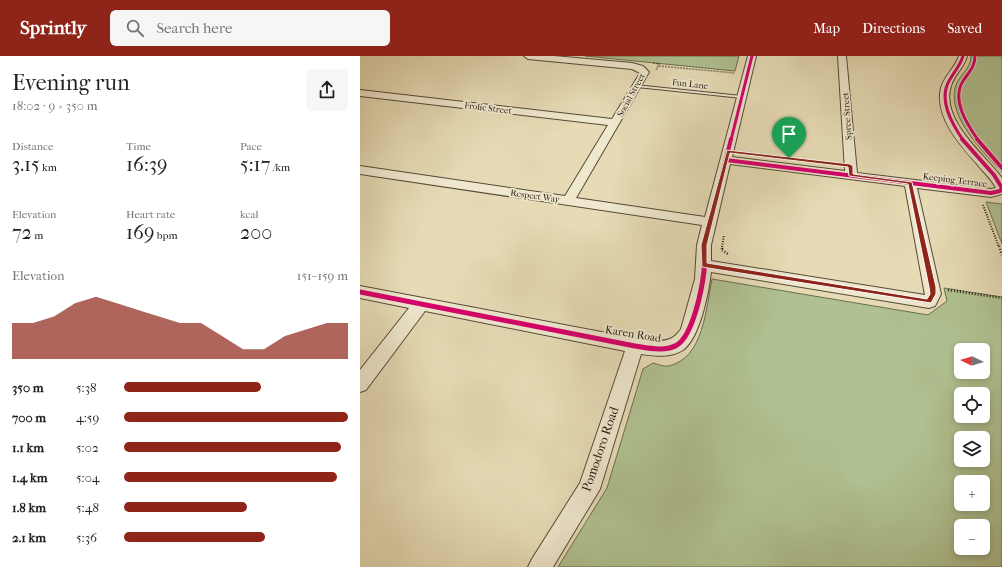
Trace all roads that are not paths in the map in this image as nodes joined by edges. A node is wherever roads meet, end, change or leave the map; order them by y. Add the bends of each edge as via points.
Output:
1 (528, 56) edge
2 (752, 56) edge
3 (842, 56) edge
4 (963, 56) edge
5 (571, 58) edge
6 (637, 86) junction
7 (360, 93) edge
8 (742, 97) junction
9 (615, 123) junction
10 (726, 160) junction
11 (360, 170) edge
12 (851, 175) junction
13 (910, 183) junction
14 (568, 201) junction
15 (709, 227) junction
16 (704, 265) junction
17 (360, 292) edge
18 (421, 304) junction
19 (635, 346) junction
20 (360, 384) edge
21 (540, 567) edge

1 - 5 street, Social Street
2 - 8 street, Karen Road
3 - 12 street, Spree Street
4 - 13 street, Keeping Terrace via 961,64 946,85 946,104 958,133 1002,188 991,193
5 - 6 street, Social Street via 640,68 645,72
6 - 8 lane, Fun Lane
6 - 9 street, Social Street
7 - 9 street, Frolic Street
8 - 10 street, Karen Road
9 - 14 street, Social Street
10 - 12 street, Keeping Terrace
10 - 15 street, Karen Road
11 - 14 street, Respect Way
12 - 13 street, Keeping Terrace
13 - 16 street via 932,287 933,294 929,302
14 - 15 street, Respect Way
15 - 16 street, Karen Road via 704,249
16 - 19 street, Karen Road via 690,328 685,338 677,346 664,350
17 - 18 street, Karen Road
18 - 19 street, Karen Road
18 - 20 street
19 - 21 street, Pomodoro Road via 589,489

